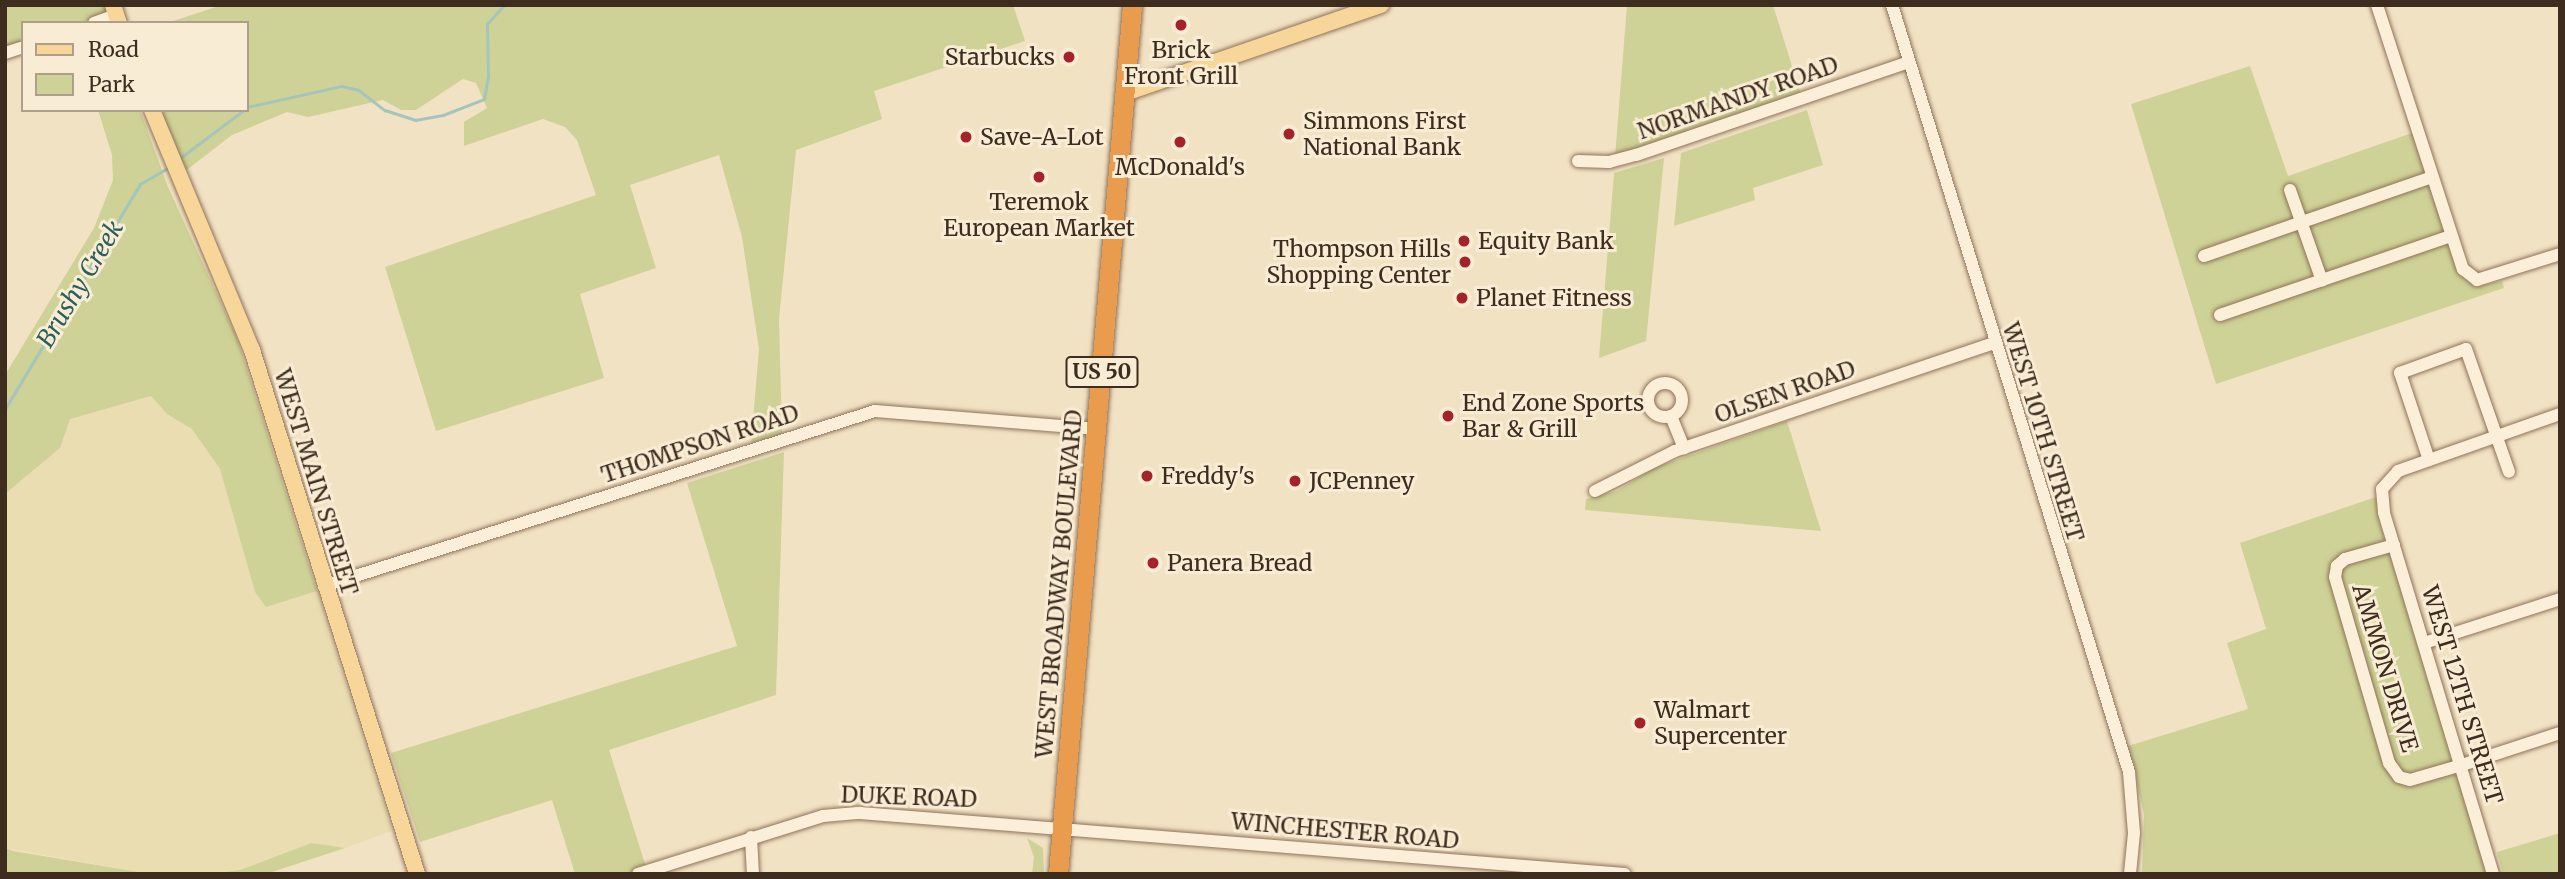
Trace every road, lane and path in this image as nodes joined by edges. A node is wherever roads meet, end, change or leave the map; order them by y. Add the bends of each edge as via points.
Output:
1 (1132, 5) edge
2 (1381, 5) edge
3 (1892, 5) edge
4 (2376, 5) edge
5 (116, 14) edge
6 (99, 21) edge
7 (1909, 62) junction
8 (1125, 93) junction
9 (153, 112) edge
10 (1578, 161) dead end
11 (2432, 177) junction
12 (2290, 190) dead end
13 (2301, 222) junction
14 (2452, 236) junction
15 (2560, 254) edge
16 (2204, 256) dead end
17 (2322, 281) junction
18 (2220, 315) dead end
19 (1994, 343) junction
20 (2560, 414) edge
21 (1671, 416) dead end
22 (1098, 429) junction
23 (2497, 436) junction
24 (1684, 448) junction
25 (2429, 460) junction
26 (2509, 472) dead end
27 (1595, 491) dead end
28 (2394, 545) junction
29 (324, 586) junction
30 (2560, 599) edge
31 (2424, 643) junction
32 (2560, 733) edge
33 (2462, 765) junction
34 (1062, 829) junction
35 (751, 838) junction
36 (417, 874) edge
37 (638, 874) edge
38 (753, 874) edge
39 (1058, 874) edge
40 (1625, 874) edge
41 (2130, 874) edge
42 (2493, 874) edge

1 - 8 highway, WEST BROADWAY BOULEVARD / US 50
2 - 8 main road
3 - 7 street, WEST 10TH STREET
4 - 11 street
5 - 6 street
7 - 10 street, NORMANDY ROAD via 1636,155 1609,162
7 - 19 street, WEST 10TH STREET
8 - 22 highway, WEST BROADWAY BOULEVARD / US 50
9 - 29 main road, WEST MAIN STREET via 252,350
11 - 13 street
11 - 14 street
12 - 13 street
13 - 16 street
13 - 17 street
14 - 15 street via 2468,275 2486,279
14 - 17 street
17 - 18 street
19 - 24 street, OLSEN ROAD
19 - 41 street, WEST 10TH STREET via 2129,772 2134,833
20 - 23 street
21 - 24 street
22 - 29 street, THOMPSON ROAD via 875,411
22 - 34 highway, WEST BROADWAY BOULEVARD / US 50
23 - 25 street
23 - 25 street via 2466,349 2400,373
23 - 26 street
24 - 27 street, OLSEN ROAD via 1636,467
25 - 28 street, WEST 12TH STREET via 2398,471 2385,482 2382,499
28 - 31 street, WEST 12TH STREET
28 - 33 street, AMMON DRIVE via 2345,559 2337,566 2335,577 2389,763 2399,777 2410,780
29 - 36 main road, WEST MAIN STREET
30 - 31 street
31 - 33 street, WEST 12TH STREET
32 - 33 street
33 - 42 street, WEST 12TH STREET
34 - 35 street, DUKE ROAD via 848,813
34 - 39 highway, WEST BROADWAY BOULEVARD / US 50
34 - 40 street, WINCHESTER ROAD
35 - 37 street, DUKE ROAD
35 - 38 street

